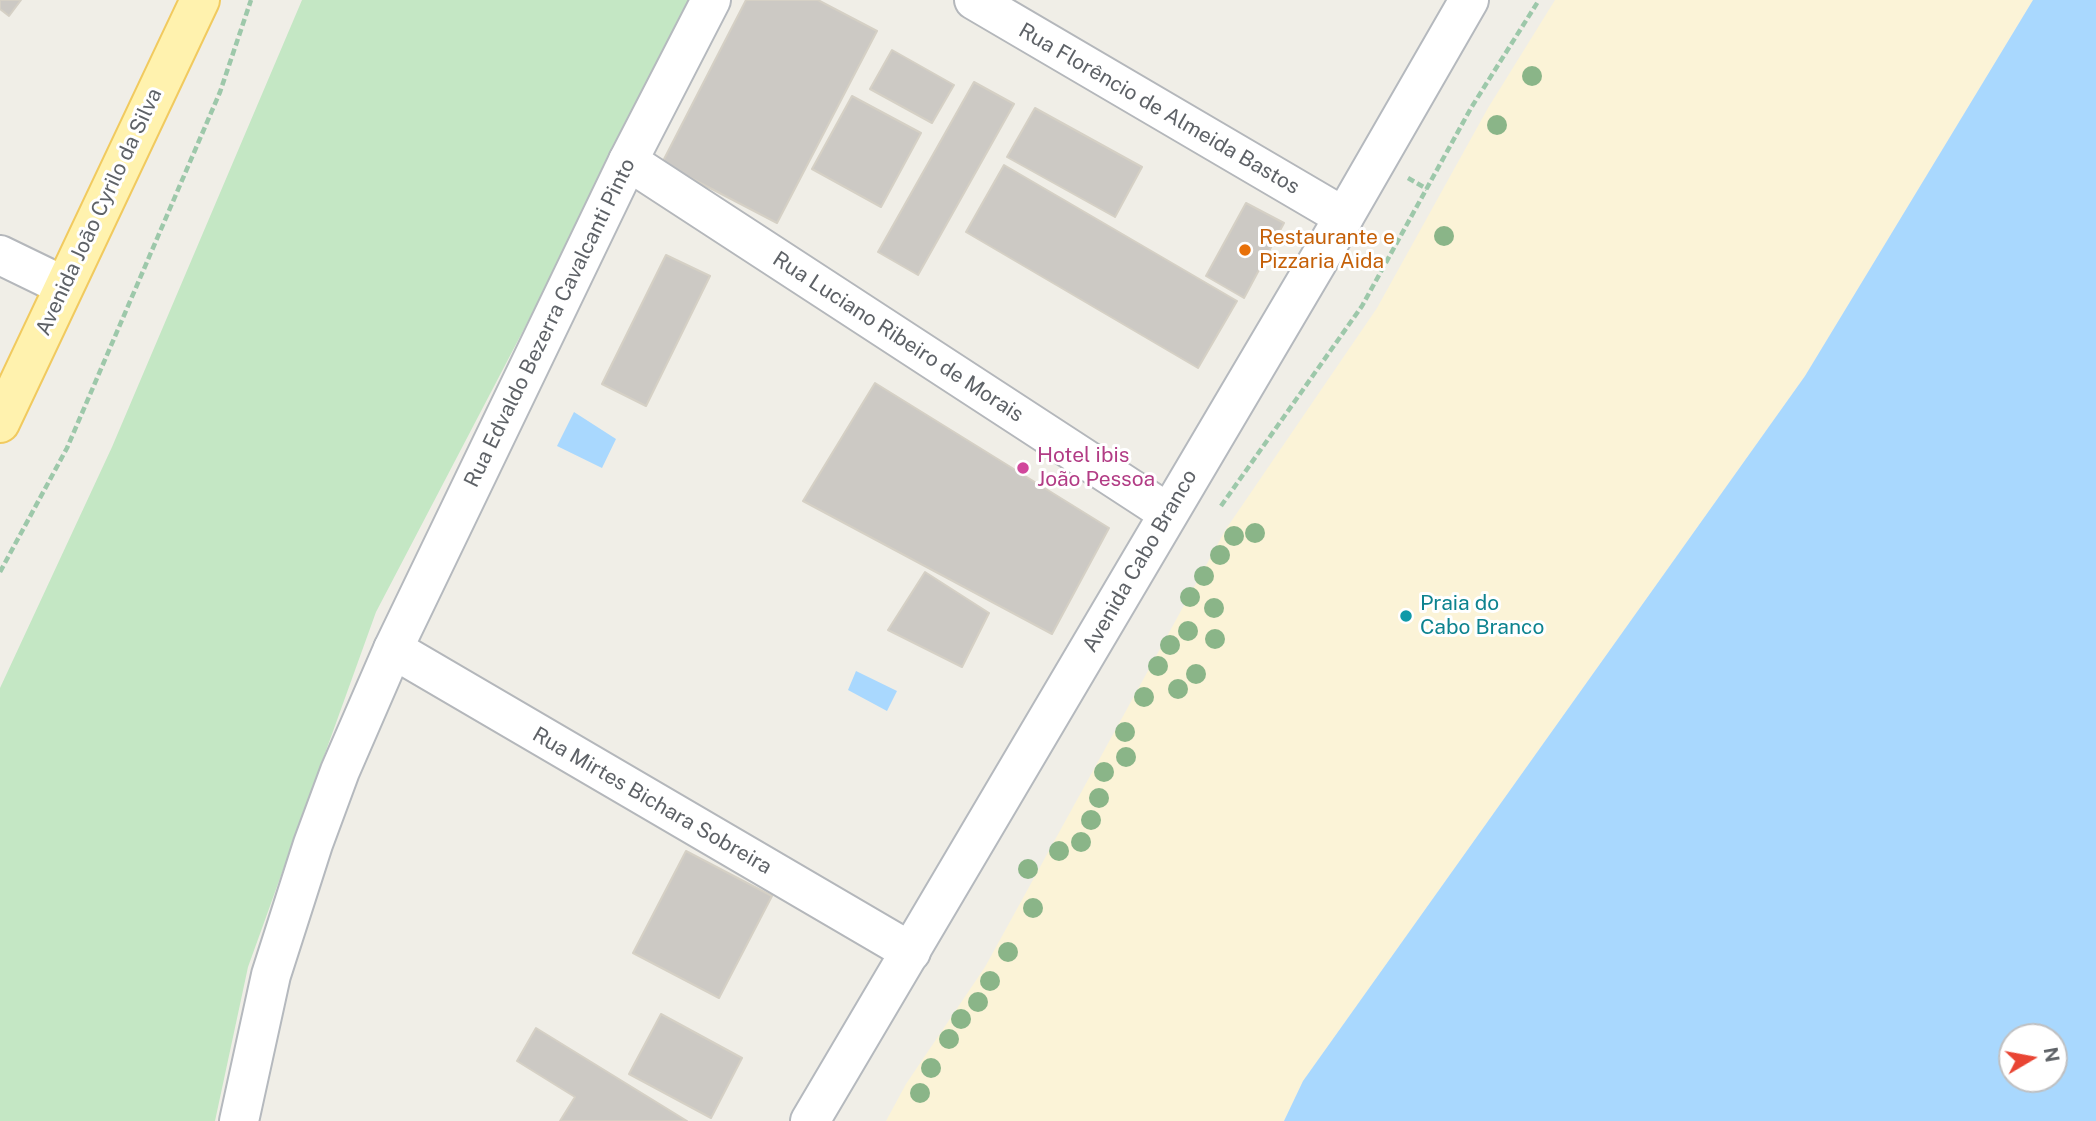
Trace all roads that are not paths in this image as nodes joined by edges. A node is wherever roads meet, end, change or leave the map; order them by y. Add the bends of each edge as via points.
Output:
1 (200, 0) edge
2 (711, 0) edge
3 (974, 0) edge
4 (1469, 0) edge
5 (628, 161) junction
6 (1344, 217) junction
7 (0, 255) edge
8 (64, 286) junction
9 (0, 424) edge
10 (1168, 513) junction
11 (393, 649) junction
12 (911, 953) junction
13 (239, 1121) edge
14 (810, 1121) edge

1 - 8 main road, Avenida João Cyrilo da Silva
2 - 5 main road, Rua Edvaldo Bezerra Cavalcanti Pinto
3 - 6 main road, Rua Florêncio de Almeida Bastos
4 - 6 main road, Avenida Cabo Branco
5 - 10 main road, Rua Luciano Ribeiro de Morais
5 - 11 main road, Rua Edvaldo Bezerra Cavalcanti Pinto
6 - 10 main road, Avenida Cabo Branco
7 - 8 main road
8 - 9 main road, Avenida João Cyrilo da Silva
10 - 12 main road, Avenida Cabo Branco
11 - 12 main road, Rua Mirtes Bichara Sobreira
11 - 13 main road, Rua Edvaldo Bezerra Cavalcanti Pinto via 313,844 271,975
12 - 14 main road, Avenida Cabo Branco

